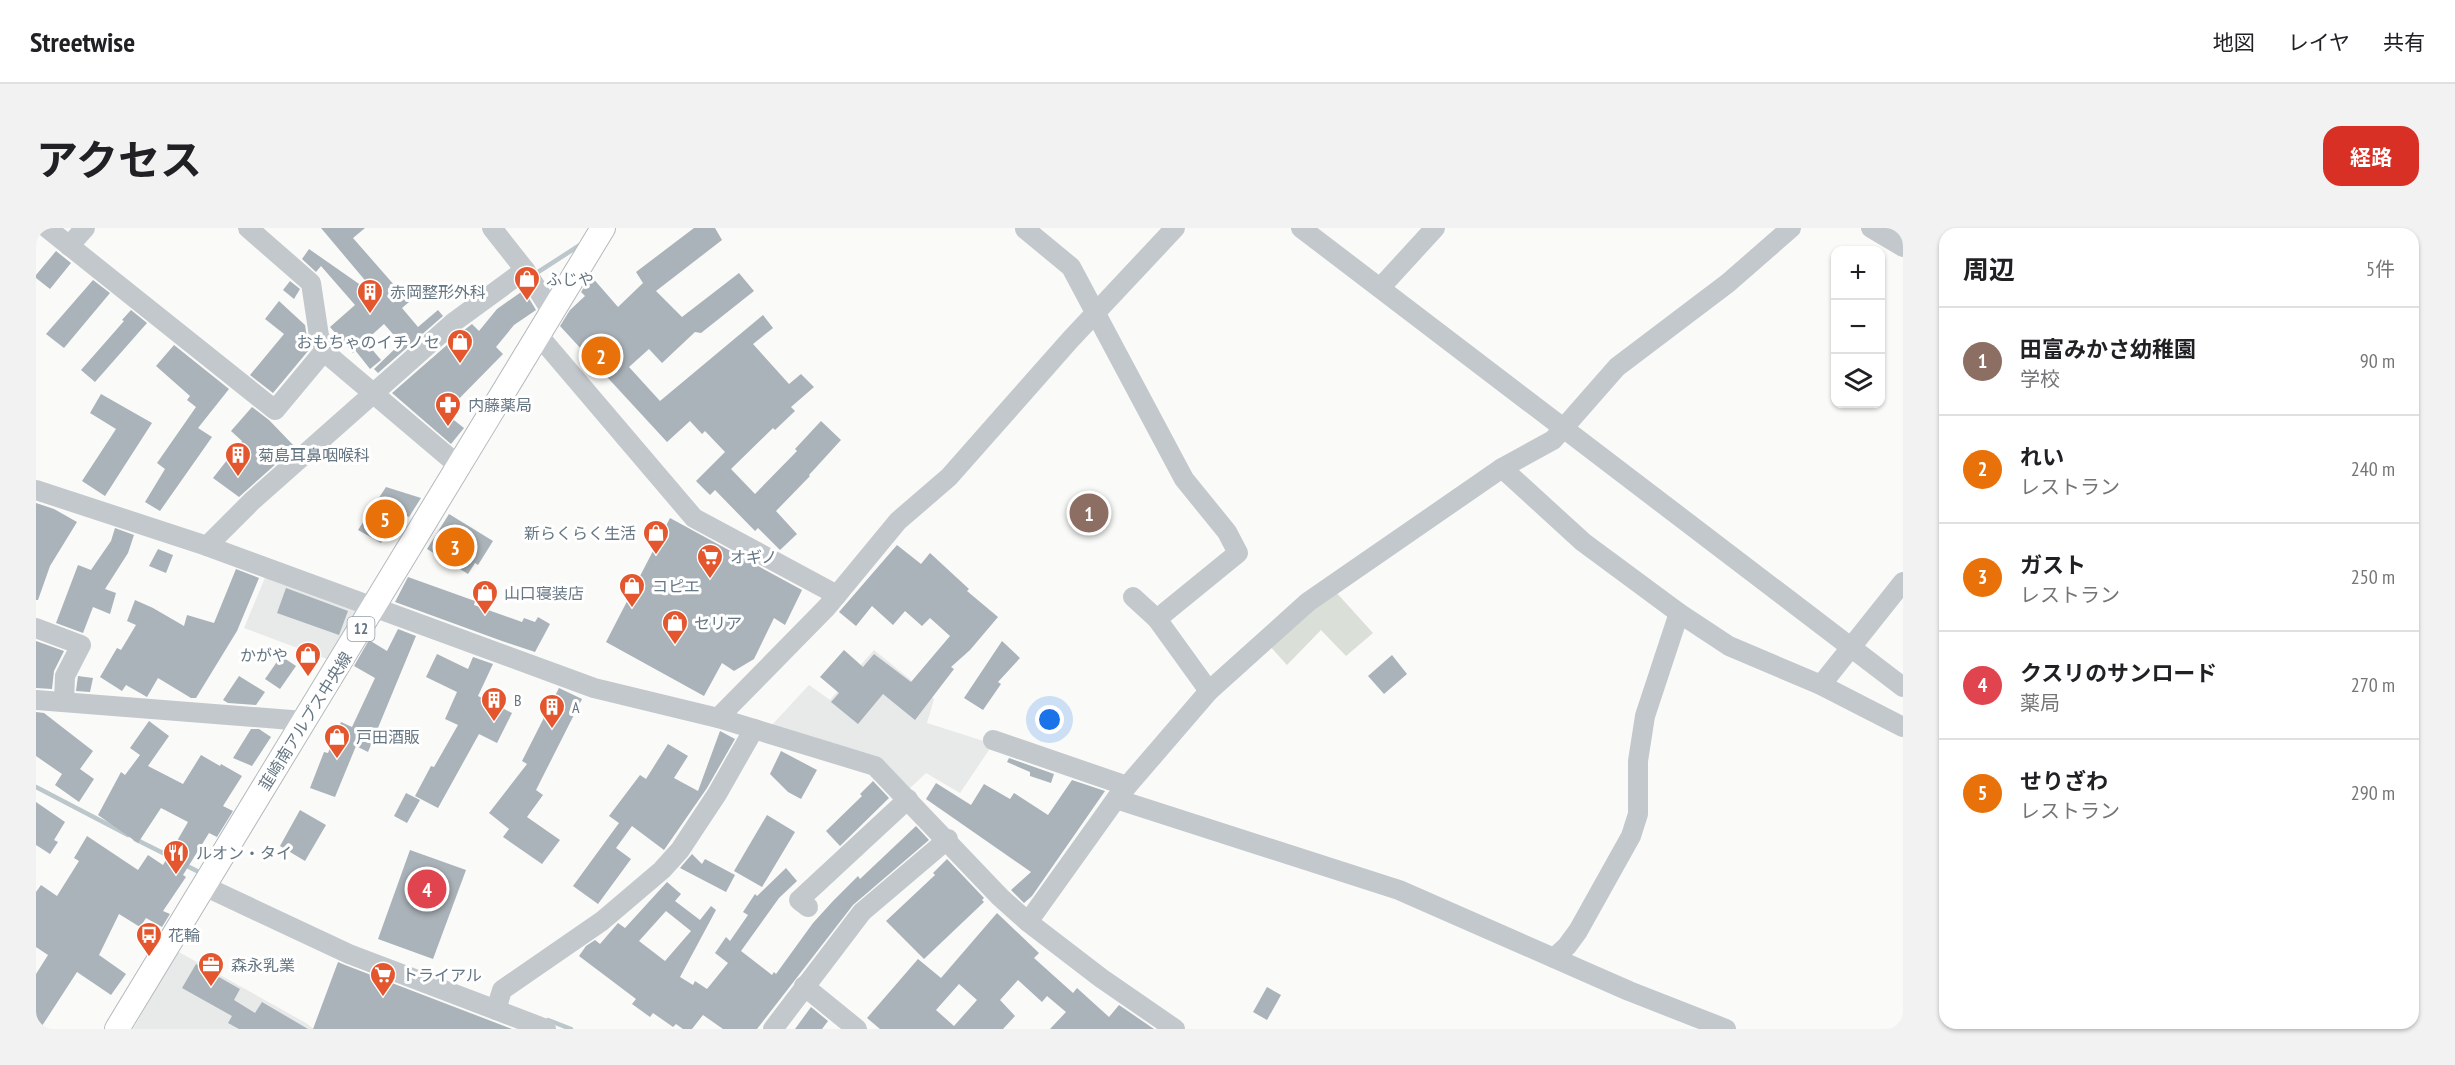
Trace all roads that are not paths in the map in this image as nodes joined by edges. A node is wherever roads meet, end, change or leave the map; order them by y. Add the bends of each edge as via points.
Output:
1 (47, 228) edge
2 (85, 228) edge
3 (248, 228) edge
4 (492, 228) edge
5 (603, 228) edge
6 (1175, 228) edge
7 (1301, 228) edge
8 (1435, 228) edge
9 (1791, 228) edge
10 (1871, 228) edge
11 (1025, 229) edge
12 (69, 246) junction
13 (1903, 247) edge
14 (529, 275) junction
15 (1380, 288) junction
16 (552, 312) junction
17 (1095, 313) junction
18 (539, 336) junction
19 (325, 350) junction
20 (378, 397) junction
21 (1563, 429) junction
22 (459, 466) junction
23 (1502, 468) junction
24 (36, 490) edge
25 (211, 542) junction
26 (1903, 582) edge
27 (837, 595) junction
28 (1133, 597) dead end
29 (375, 607) junction
30 (1679, 614) junction
31 (1157, 619) junction
32 (36, 628) edge
33 (1851, 647) junction
34 (1821, 685) junction
35 (1903, 687) edge
36 (1209, 691) junction
37 (36, 700) edge
38 (64, 702) junction
39 (718, 718) junction
40 (304, 721) junction
41 (1903, 728) edge
42 (754, 729) junction
43 (993, 740) dead end
44 (1121, 793) junction
45 (908, 799) junction
46 (948, 839) junction
47 (204, 886) junction
48 (808, 907) dead end
49 (1028, 922) junction
50 (1554, 958) junction
51 (804, 986) junction
52 (498, 1004) junction
53 (540, 1028) edge
54 (117, 1029) edge
55 (773, 1029) edge
56 (857, 1029) edge
57 (1175, 1029) edge
58 (1726, 1029) edge

1 - 12 street
2 - 12 street
3 - 19 street via 311,284
4 - 14 street
5 - 16 main road, 韮崎南アルプス中央線 / 12
6 - 17 street
7 - 15 street
8 - 15 street
9 - 21 street via 1722,287 1617,367
10 - 13 street
11 - 17 street via 1071,267
12 - 19 street via 275,410
14 - 16 street
14 - 20 street via 454,322
15 - 21 street
16 - 18 main road, 韮崎南アルプス中央線 / 12
17 - 27 street via 949,477 898,521
17 - 31 street via 1184,479 1227,532 1238,553
18 - 22 main road, 韮崎南アルプス中央線 / 12
18 - 27 street via 694,518
19 - 20 street
20 - 22 street
20 - 25 street via 252,501
21 - 23 street via 1554,440
21 - 33 street
22 - 29 main road, 韮崎南アルプス中央線 / 12
23 - 30 street via 1583,542
23 - 36 street via 1308,602
24 - 25 street
25 - 29 street
26 - 33 street
27 - 39 street
28 - 31 street
29 - 39 street via 594,688
29 - 40 main road, 韮崎南アルプス中央線 / 12
30 - 34 street via 1729,646
30 - 50 street via 1645,716 1638,761 1638,814 1631,836 1578,931
31 - 36 street
32 - 38 street via 81,645 65,676
33 - 34 street
33 - 35 street
34 - 41 street
36 - 44 street
37 - 38 street
38 - 40 street
39 - 42 street
40 - 47 main road, 韮崎南アルプス中央線 / 12
42 - 45 street via 875,766
42 - 52 street via 687,840 663,870 602,921 502,990
43 - 44 street
44 - 49 street
44 - 50 street via 1399,890
45 - 46 street
45 - 48 street via 799,900
46 - 49 street
46 - 51 street via 862,912
47 - 52 street via 349,954
47 - 54 main road, 韮崎南アルプス中央線 / 12
49 - 57 street
50 - 58 street
51 - 55 street
51 - 56 street
52 - 53 street

